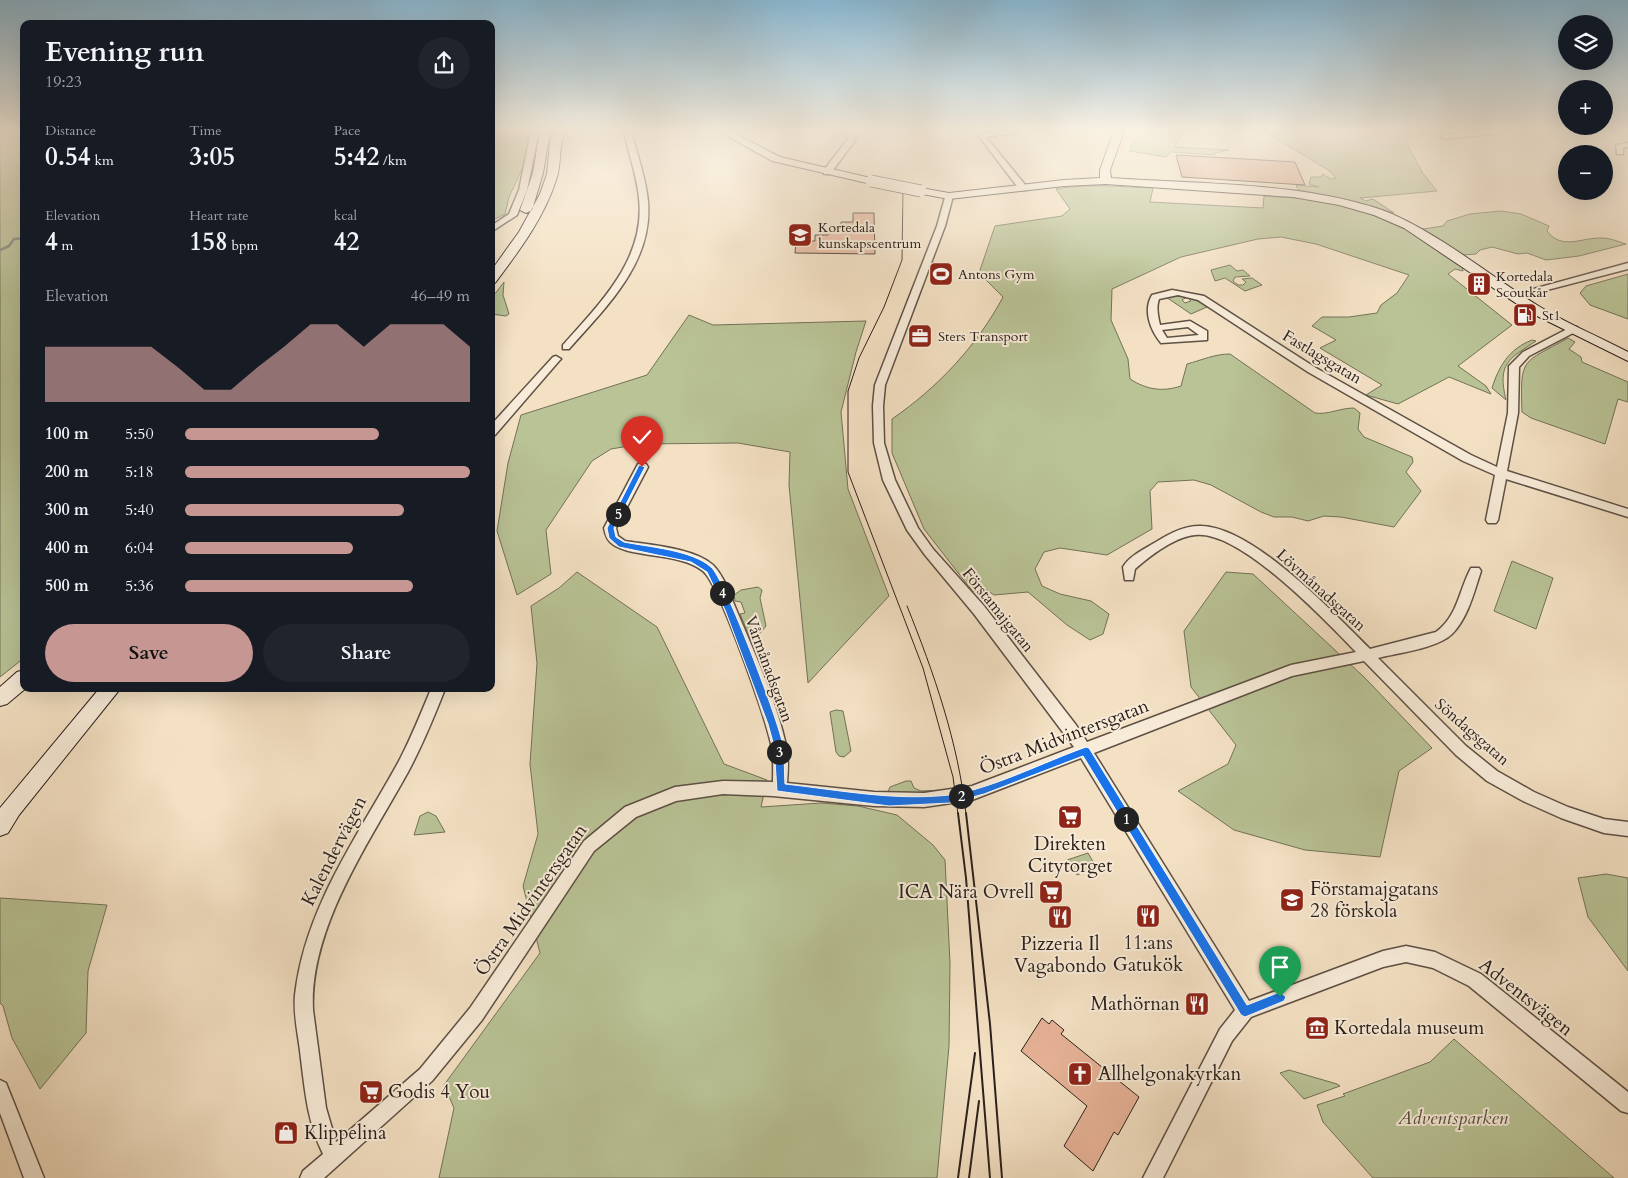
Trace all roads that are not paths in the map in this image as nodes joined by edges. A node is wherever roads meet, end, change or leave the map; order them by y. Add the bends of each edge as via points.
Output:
1 (524, 186) edge
2 (534, 186) edge
3 (548, 186) edge
4 (640, 186) edge
5 (896, 186) edge
6 (1041, 186) edge
7 (1178, 186) edge
8 (1023, 188) joint
9 (948, 196) junction
10 (495, 227) edge
11 (495, 258) edge
12 (1628, 266) edge
13 (495, 275) edge
14 (1516, 295) junction
15 (1157, 328) dead end
16 (1574, 329) junction
17 (566, 347) dead end
18 (1628, 357) edge
19 (556, 359) dead end
20 (495, 428) edge
21 (642, 467) dead end
22 (1501, 473) junction
23 (1628, 514) edge
24 (1492, 520) dead end
25 (1475, 571) dead end
26 (1129, 578) dead end
27 (1366, 654) junction
28 (20, 681) edge
29 (108, 692) edge
30 (437, 692) edge
31 (0, 698) edge
32 (1086, 751) junction
33 (780, 788) junction
34 (0, 826) edge
35 (1628, 829) edge
36 (1245, 1011) junction
37 (0, 1089) edge
38 (1628, 1104) edge
39 (334, 1157) junction
40 (34, 1178) edge
41 (310, 1178) edge
42 (1152, 1178) edge

1 - 10 street via 512,215
2 - 11 street via 528,207
3 - 13 street via 524,235
4 - 17 street via 644,203 641,234 632,263 611,297
5 - 9 street, bridge
6 - 8 street
7 - 14 street via 1293,194 1349,204 1408,226
8 - 9 street
9 - 32 street, Förstamajgatan via 941,226 880,386 878,422 882,456 898,501 928,552 1054,704
12 - 14 street
14 - 16 street via 1534,309
15 - 22 street, Fastlagsgatan via 1152,306 1155,297 1177,292 1201,298 1312,370 1467,458
16 - 18 street
16 - 22 street via 1526,354 1514,366 1513,413
19 - 20 street
21 - 33 street, Vårmånadsgatan via 610,528 612,538 622,544 693,559 710,570 773,724 779,746
22 - 23 street
22 - 24 street
25 - 27 street, Östra Midvintersgatan via 1460,613 1448,630 1427,641
26 - 27 street, Lövmånadsgatan via 1129,567 1136,561 1183,533 1205,530 1220,534 1246,547 1292,582
27 - 32 street, Östra Midvintersgatan via 1274,677
27 - 35 street, Söndagsgatan via 1492,776 1550,806 1595,824
28 - 31 street
29 - 34 street
30 - 39 street, Kalendervägen via 420,734 336,884 323,913 308,965 304,998 316,1110 324,1139
32 - 33 street, Östra Midvintersgatan via 984,790 950,799 889,801
32 - 36 street, Förstamajgatan
33 - 39 street, Östra Midvintersgatan via 754,786 678,794 640,808 605,830 589,846 515,959 460,1034 426,1075
36 - 38 street, Adventsvägen via 1383,959 1406,954 1435,960 1475,980
36 - 42 street via 1226,1035
37 - 40 street
39 - 41 street, Östra Midvintersgatan

